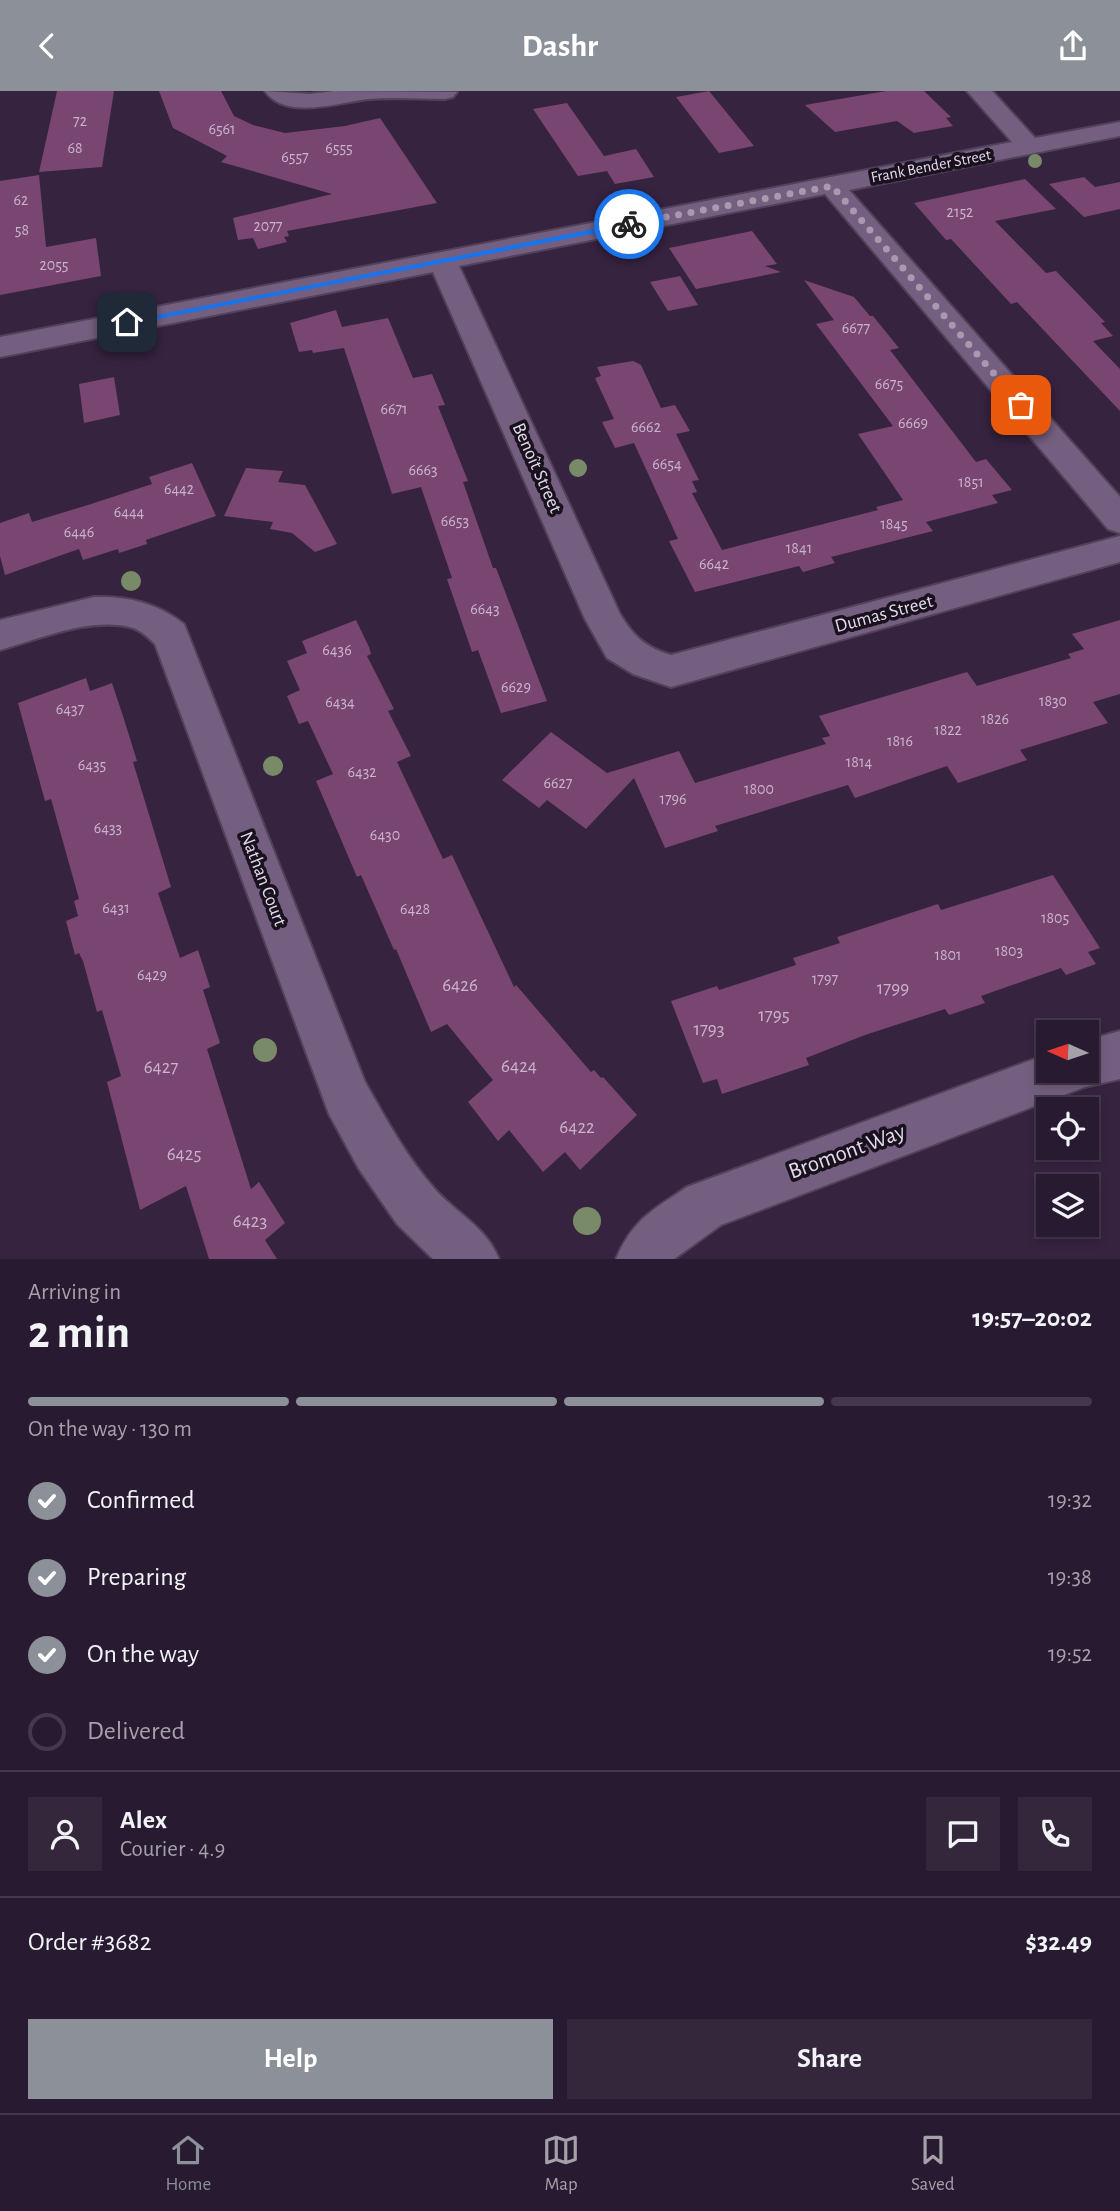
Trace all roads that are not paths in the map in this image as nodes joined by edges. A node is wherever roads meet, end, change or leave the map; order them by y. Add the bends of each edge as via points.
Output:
1 (277, 91) edge
2 (979, 91) edge
3 (445, 92) edge
4 (1120, 129) edge
5 (1030, 146) junction
6 (832, 186) junction
7 (443, 260) junction
8 (0, 347) edge
9 (1120, 520) edge
10 (1120, 549) edge
11 (0, 635) edge
12 (647, 663) joint
13 (1120, 1055) edge
14 (1099, 1061) edge
15 (1036, 1083) edge
16 (472, 1259) edge
17 (643, 1259) edge

1 - 3 street via 297,100 370,92
2 - 5 street
4 - 5 street, Frank Bender Street
5 - 6 street, Frank Bender Street
6 - 7 street, Frank Bender Street
6 - 9 street
7 - 8 street, Frank Bender Street
7 - 12 street, Benoît Street via 604,619 620,647
10 - 12 street, Dumas Street via 671,671
11 - 16 street, Nathan Court via 94,611 123,611 151,619 171,635 346,1097 415,1206
13 - 14 street
15 - 17 street, Bromont Way via 705,1205 656,1240

